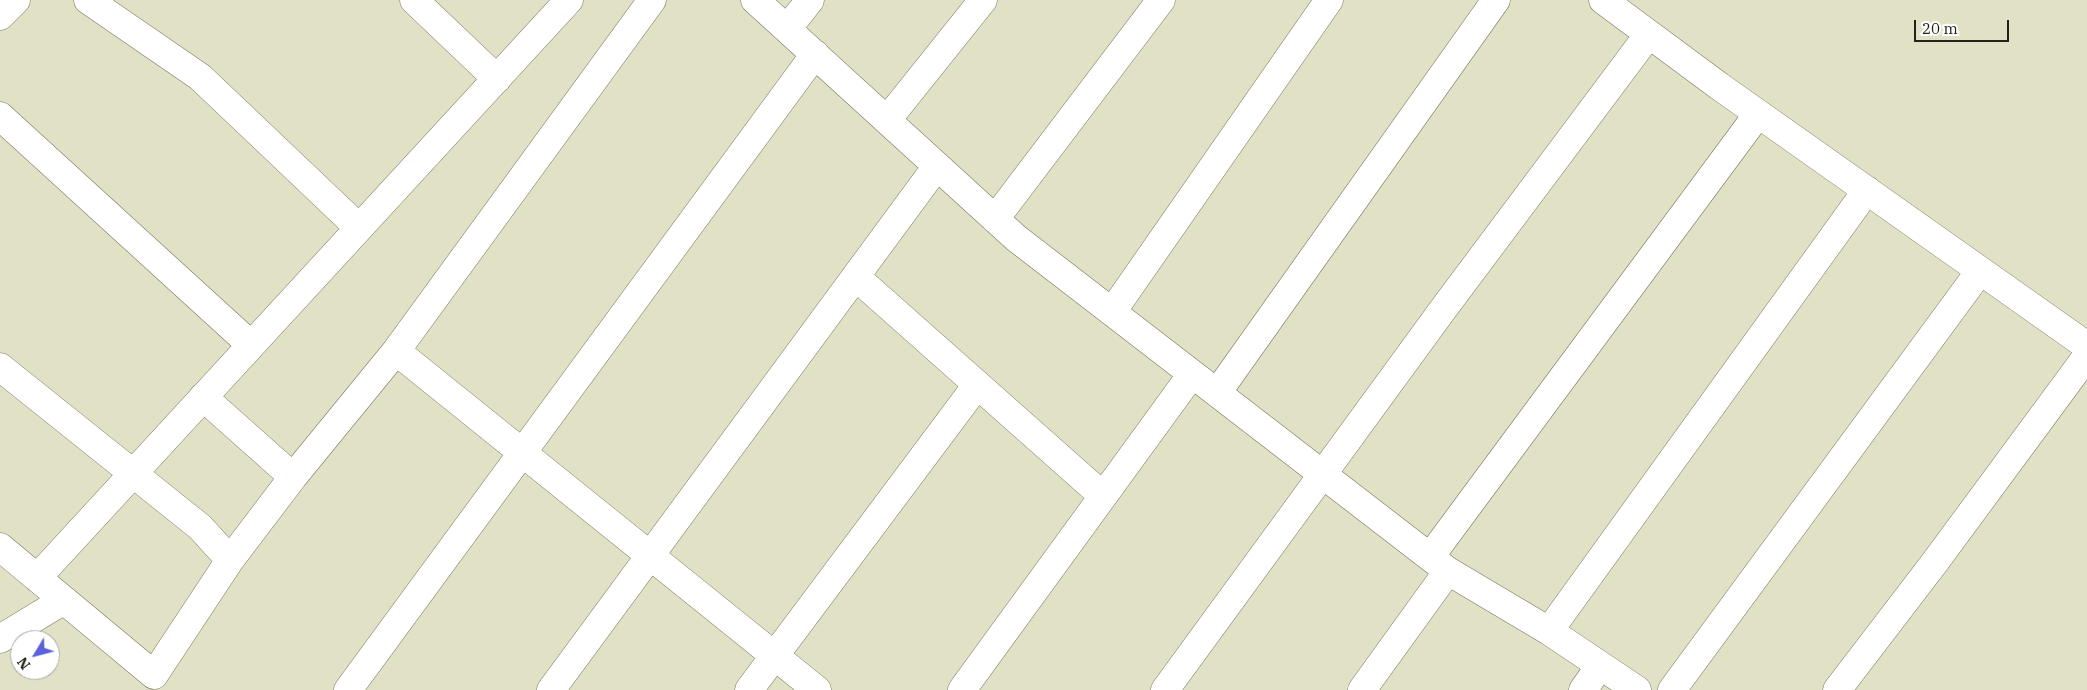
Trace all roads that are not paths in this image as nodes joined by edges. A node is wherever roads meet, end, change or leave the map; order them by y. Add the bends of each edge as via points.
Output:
1 (16, 0) edge
2 (88, 0) edge
3 (414, 0) edge
4 (569, 0) edge
5 (652, 0) edge
6 (755, 0) edge
7 (810, 0) edge
8 (983, 0) edge
9 (1161, 0) edge
10 (1329, 0) edge
11 (1496, 0) edge
12 (1603, 0) edge
13 (0, 16) edge
14 (787, 29) junction
15 (1649, 34) junction
16 (815, 54) junction
17 (497, 79) junction
18 (1758, 114) junction
19 (0, 116) edge
20 (887, 120) junction
21 (937, 166) junction
22 (1866, 190) junction
23 (995, 219) junction
24 (359, 228) junction
25 (1980, 271) junction
26 (856, 277) junction
27 (1112, 312) junction
28 (251, 345) junction
29 (2087, 346) edge
30 (396, 351) junction
31 (2087, 356) edge
32 (0, 367) edge
33 (1192, 374) junction
34 (977, 385) junction
35 (1217, 393) junction
36 (203, 397) junction
37 (522, 453) junction
38 (133, 473) junction
39 (1323, 475) junction
40 (293, 477) junction
41 (1104, 496) junction
42 (0, 546) edge
43 (650, 556) junction
44 (230, 560) junction
45 (1439, 564) junction
46 (37, 578) junction
47 (64, 600) junction
48 (1549, 631) junction
49 (0, 640) edge
50 (774, 656) junction
51 (1600, 666) junction
52 (153, 682) edge
53 (348, 690) edge
54 (551, 690) edge
55 (748, 690) edge
56 (817, 690) edge
57 (962, 690) edge
58 (1165, 690) edge
59 (1362, 690) edge
60 (1583, 690) edge
61 (1637, 690) edge
62 (1672, 690) edge
63 (1836, 690) edge

1 - 13 street
2 - 24 street via 200,77
3 - 17 street
4 - 17 street
5 - 30 street
6 - 14 street
7 - 14 street
8 - 20 street
9 - 23 street
10 - 27 street
11 - 35 street
12 - 15 street
14 - 16 street
15 - 18 street
15 - 39 street
16 - 20 street
16 - 37 street
17 - 24 street
18 - 22 street
18 - 45 street
19 - 28 street
20 - 21 street
21 - 23 street
21 - 26 street
22 - 25 street
22 - 48 street
23 - 27 street
24 - 28 street
25 - 29 street
25 - 62 street
26 - 34 street
26 - 43 street
27 - 33 street
28 - 36 street
30 - 37 street
30 - 40 street
31 - 63 street via 1936,562
32 - 38 street
33 - 35 street
33 - 41 street
34 - 41 street
34 - 50 street
35 - 39 street
36 - 38 street
36 - 40 street
37 - 43 street
37 - 53 street
38 - 44 street via 200,527
38 - 46 street
39 - 45 street
39 - 58 street
40 - 44 street
41 - 57 street
42 - 46 street
43 - 50 street
43 - 54 street
44 - 52 street
45 - 48 street
45 - 59 street
46 - 47 street
47 - 49 street
47 - 52 street
48 - 51 street
50 - 55 street
50 - 56 street
51 - 60 street
51 - 61 street

